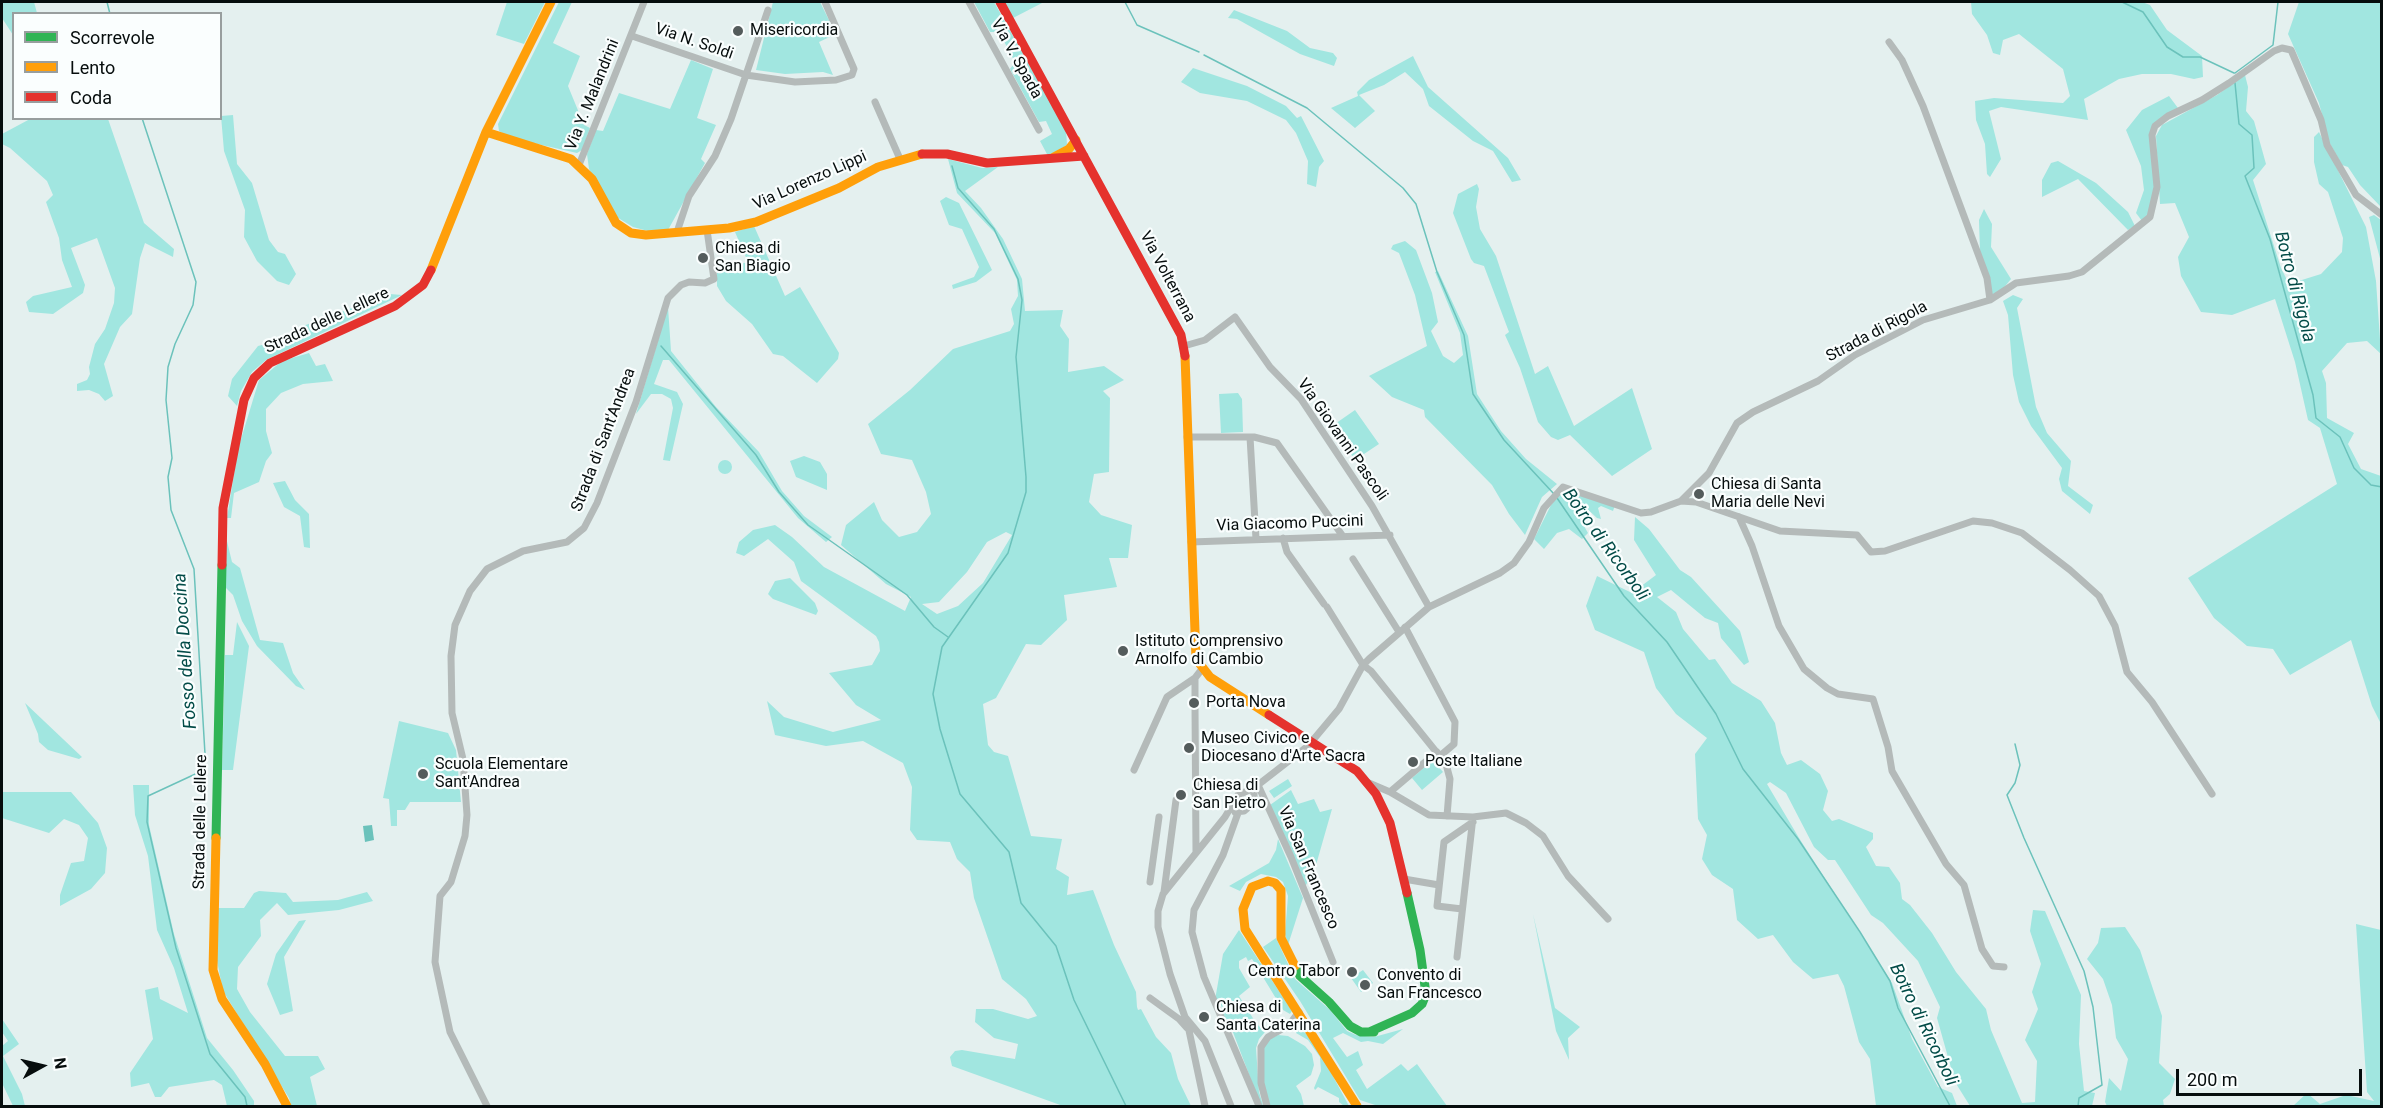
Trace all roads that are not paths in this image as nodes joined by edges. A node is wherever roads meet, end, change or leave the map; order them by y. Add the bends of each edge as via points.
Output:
1 (551, 2) edge
2 (644, 2) edge
3 (825, 2) edge
4 (969, 2) edge
5 (1000, 2) edge
6 (768, 10) dead end
7 (632, 36) junction
8 (1889, 42) dead end
9 (746, 75) junction
10 (875, 102) dead end
11 (1039, 130) dead end
12 (486, 132) junction
13 (1076, 140) junction
14 (1084, 156) junction
15 (900, 159) junction
16 (1049, 159) junction
17 (579, 165) junction
18 (2382, 215) edge
19 (707, 230) junction
20 (677, 232) junction
21 (1990, 300) junction
22 (1184, 346) junction
23 (1187, 437) junction
24 (1250, 437) junction
25 (1680, 501) junction
26 (1739, 517) junction
27 (1342, 535) junction
28 (1390, 536) junction
29 (1283, 538) junction
30 (1256, 539) junction
31 (1191, 542) junction
32 (1353, 559) dead end
33 (1429, 607) junction
34 (1402, 630) junction
35 (1363, 665) junction
36 (1202, 669) junction
37 (1195, 681) junction
38 (1312, 740) junction
39 (1439, 754) junction
40 (1134, 770) dead end
41 (1369, 783) junction
42 (1256, 786) junction
43 (1390, 792) junction
44 (2212, 794) dead end
45 (1176, 800) dead end
46 (1235, 811) junction
47 (1447, 816) junction
48 (1159, 817) dead end
49 (1473, 819) junction
50 (1196, 852) junction
51 (1153, 863) junction
52 (1167, 864) junction
53 (1404, 879) junction
54 (1150, 882) dead end
55 (1439, 885) junction
56 (1164, 892) junction
57 (1462, 909) junction
58 (1608, 919) dead end
59 (1456, 957) dead end
60 (1334, 962) dead end
61 (2004, 967) dead end
62 (1150, 998) dead end
63 (1299, 1012) junction
64 (1187, 1021) junction
65 (1289, 1025) junction
66 (1308, 1025) junction
67 (1188, 1030) junction
68 (287, 1107) edge
69 (487, 1107) edge
70 (1205, 1107) edge
71 (1232, 1107) edge
72 (1259, 1107) edge
73 (1267, 1107) edge
74 (1357, 1107) edge

1 - 12 street, Strada delle Lellere
2 - 7 street, Via Y. Malandrini
3 - 9 street, Via N. Soldi via 853,63 853,74 836,80 805,82
4 - 11 street, Via V. Spada
5 - 13 street, Via Volterrana
6 - 9 street
7 - 9 street, Via N. Soldi
7 - 17 street, Via Y. Malandrini
8 - 21 street via 1902,60 1923,106 1987,278
9 - 20 street via 727,129 689,196
10 - 15 street
12 - 17 street, Via Lorenzo Lippi via 561,154
12 - 68 street, Strada delle Lellere via 423,285 395,306 284,356 261,371 246,394 235,442 224,498 221,544 213,970 222,999 265,1064
13 - 14 street, Via Volterrana
13 - 16 street
14 - 16 street, Via Lorenzo Lippi
14 - 22 street, Via Volterrana via 1173,316
15 - 16 street, Via Lorenzo Lippi via 935,153 987,163
15 - 19 street, Via Lorenzo Lippi via 756,222
17 - 20 street, Via Lorenzo Lippi via 592,179 610,216 623,229 646,235
18 - 21 street, Strada di Rigola via 2356,195 2327,145 2322,120 2291,50 2274,51 2229,83 2155,126 2152,135 2157,187 2150,217 2082,272 2016,283
19 - 20 street, Via Lorenzo Lippi
19 - 69 street, Strada di Sant'Andrea via 714,279 705,284 681,285 668,298 636,402 584,528 567,542 523,551 487,569 470,591 455,625 451,649 452,713 463,759 467,815 451,882 440,896 435,962 450,1032
21 - 25 street, Strada di Rigola via 1923,320 1855,355 1818,381 1753,412 1737,423 1707,476
22 - 23 street, Via Volterrana
22 - 28 street, Via Giovanni Pascoli via 1205,340 1235,317 1270,367 1301,399
23 - 24 street
23 - 31 street, Via Volterrana
24 - 27 street via 1271,440 1284,449
24 - 30 street
25 - 26 street via 1706,504
25 - 33 street via 1641,513 1568,488 1560,489 1549,502 1530,542 1510,567
26 - 44 street via 1780,531 1857,536 1871,552 1886,551 1973,521 2022,533 2099,596 2115,626 2127,672 2152,702
26 - 61 street via 1779,626 1804,669 1838,694 1873,699 1892,771 1946,864 1964,885 1982,949 1993,966
27 - 28 street, Via Giacomo Puccini
27 - 29 street, Via Giacomo Puccini
28 - 33 street, Via Giovanni Pascoli
29 - 30 street, Via Giacomo Puccini
29 - 35 street via 1287,552
30 - 31 street, Via Giacomo Puccini
31 - 36 street, Via Volterrana via 1194,649
32 - 34 street
33 - 34 street
34 - 35 street
34 - 39 street via 1455,722 1454,744
35 - 38 street via 1339,709
35 - 39 street
36 - 37 street
36 - 38 street
37 - 40 street via 1167,697
37 - 50 street
38 - 41 street
38 - 42 street
39 - 43 street
39 - 47 street via 1450,775
41 - 43 street
41 - 53 street via 1390,823
42 - 46 street via 1238,795
42 - 46 street via 1252,803 1246,810
42 - 60 street, Via San Francesco
43 - 47 street via 1425,813
45 - 52 street
46 - 50 street
46 - 72 street via 1223,855 1194,910 1192,934 1209,992
47 - 49 street
48 - 51 street
49 - 55 street via 1444,842
49 - 57 street
49 - 58 street via 1508,814 1536,830 1570,879
50 - 56 street
51 - 52 street
51 - 54 street
52 - 56 street
53 - 55 street
53 - 63 street via 1431,985 1429,1005 1400,1026 1369,1032 1350,1026 1298,974 1281,935 1281,891 1275,883 1262,882 1252,887 1246,896 1243,924
55 - 57 street via 1437,906
56 - 64 street via 1158,914 1159,936
57 - 59 street
62 - 67 street
63 - 65 street
63 - 66 street
64 - 67 street
64 - 71 street via 1206,1044
65 - 66 street
65 - 73 street via 1272,1034 1260,1052
66 - 74 street
67 - 70 street

